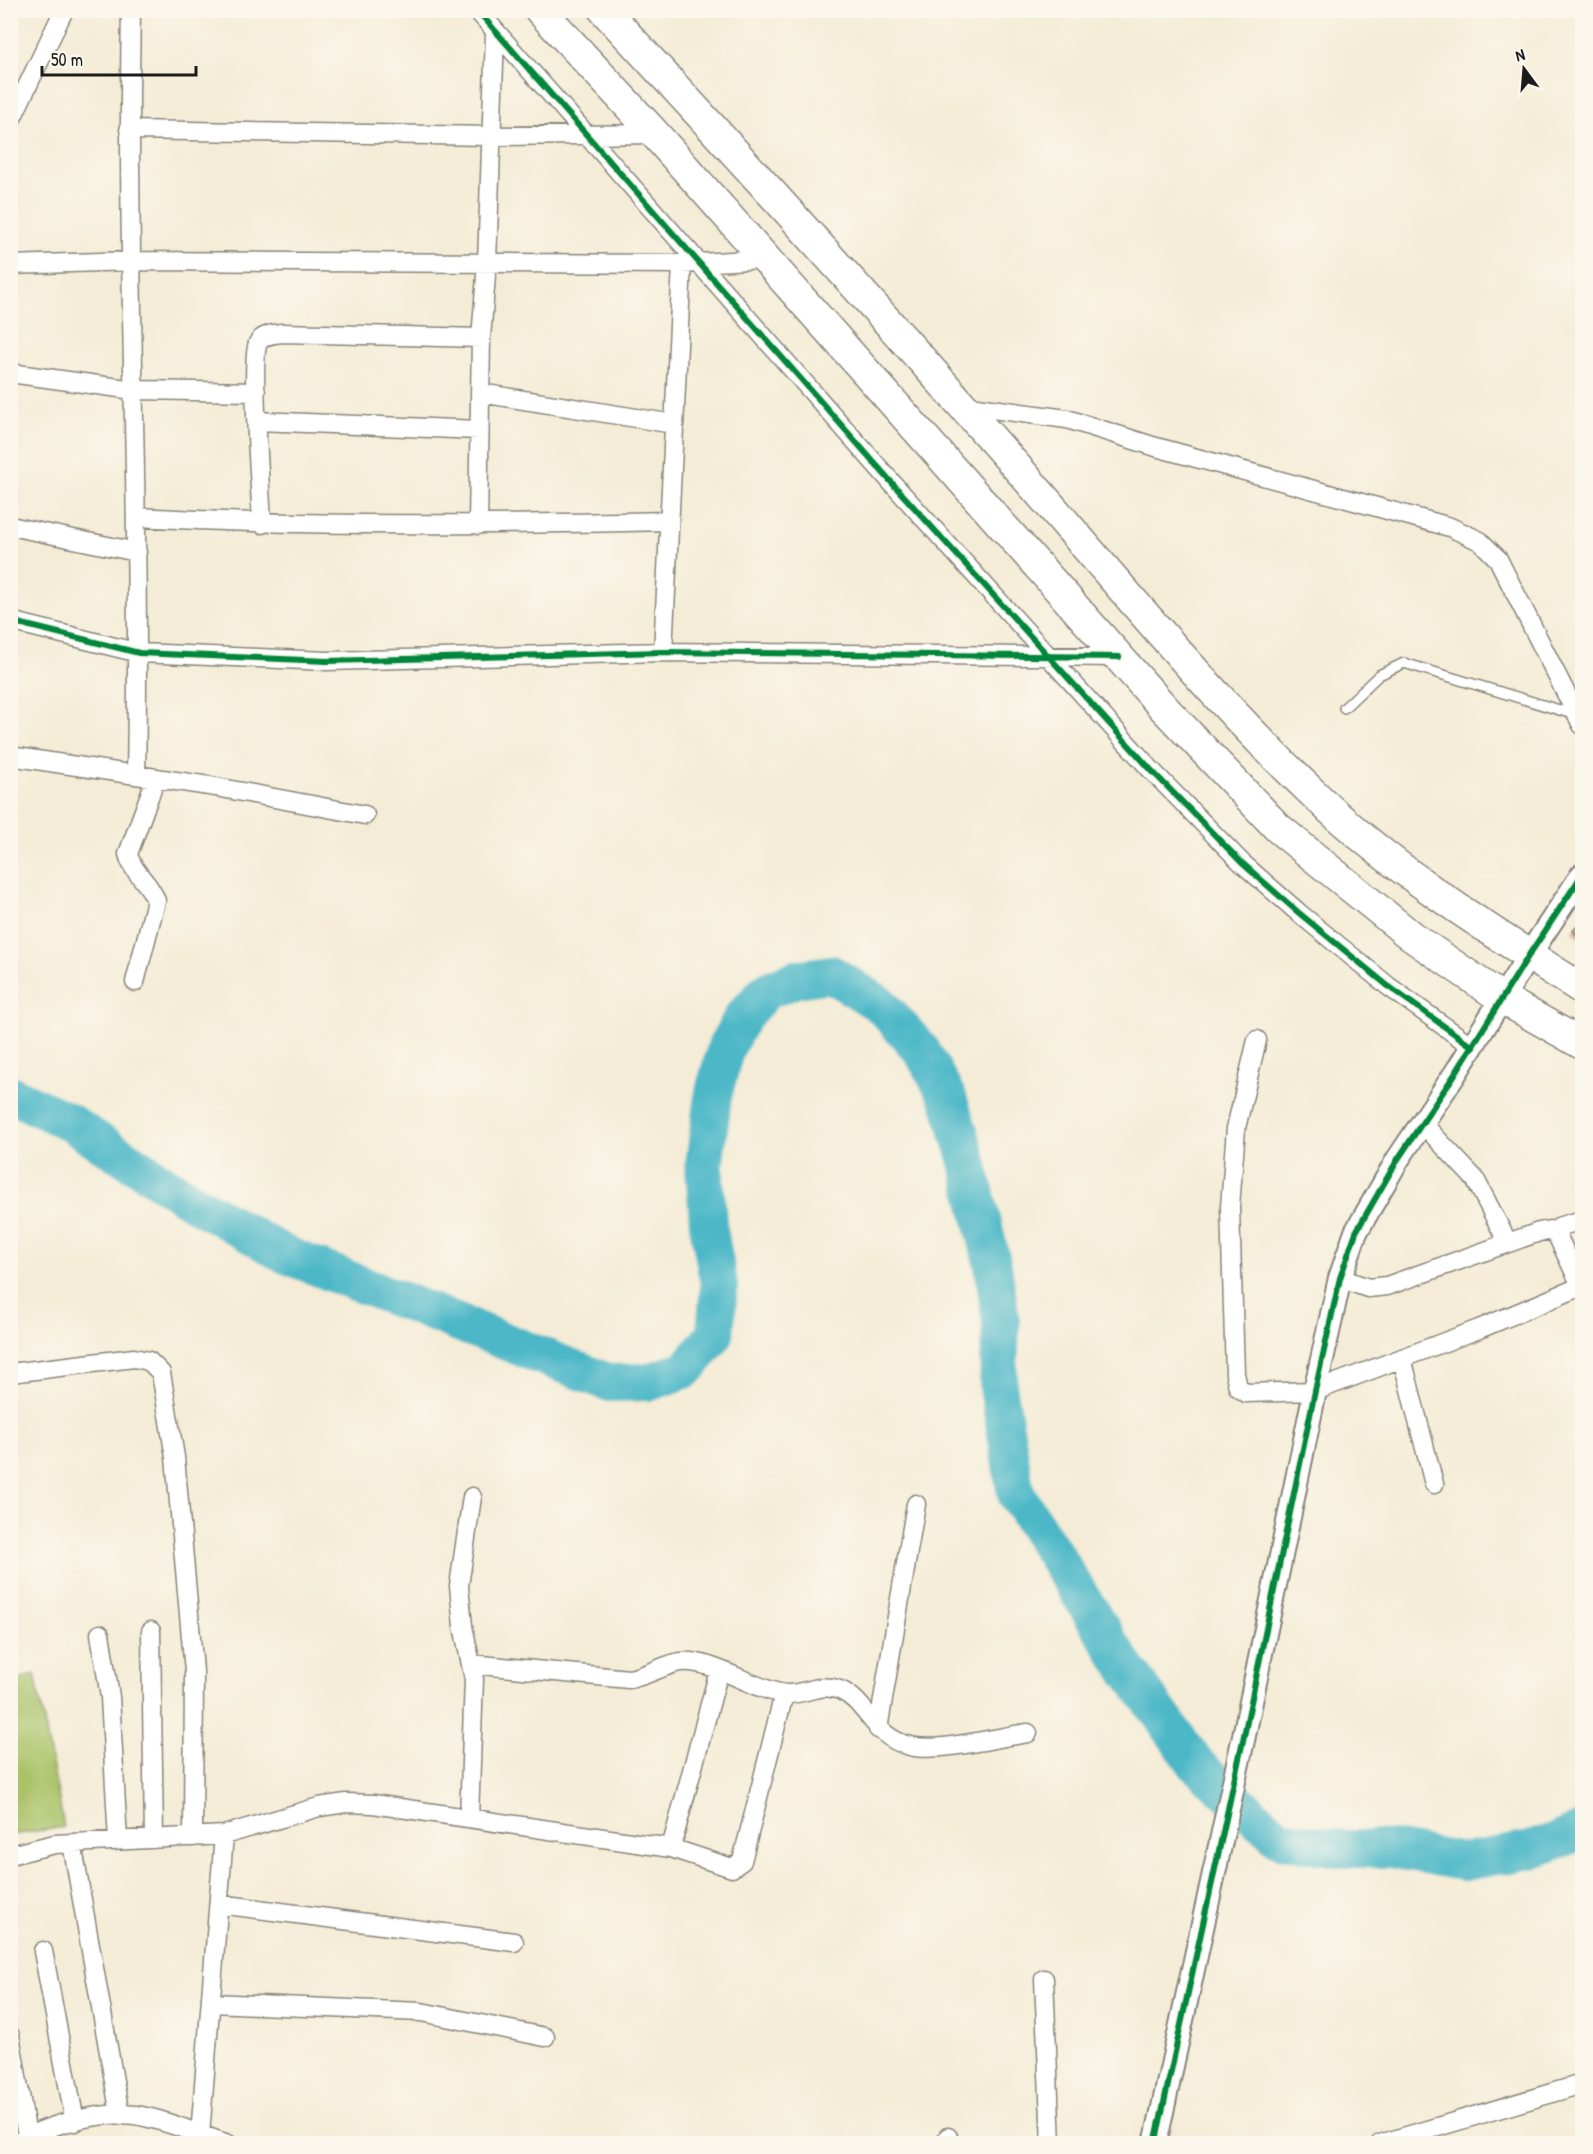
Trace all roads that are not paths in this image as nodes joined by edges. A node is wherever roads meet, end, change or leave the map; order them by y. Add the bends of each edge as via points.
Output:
1 (64, 10) edge
2 (132, 10) edge
3 (477, 10) edge
4 (540, 10) edge
5 (604, 10) edge
6 (495, 34) junction
7 (10, 122) edge
8 (129, 130) junction
9 (655, 134) junction
10 (588, 135) junction
11 (490, 136) junction
12 (764, 259) junction
13 (130, 261) junction
14 (488, 263) junction
15 (702, 263) junction
16 (682, 264) junction
17 (10, 265) edge
18 (481, 338) junction
19 (10, 373) edge
20 (134, 390) junction
21 (256, 392) junction
22 (480, 393) junction
23 (962, 405) junction
24 (258, 421) junction
25 (674, 424) junction
26 (479, 430) junction
27 (136, 517) junction
28 (669, 521) junction
29 (262, 524) junction
30 (478, 525) junction
31 (10, 526) edge
32 (137, 552) junction
33 (10, 621) edge
34 (663, 652) junction
35 (139, 653) junction
36 (1050, 656) junction
37 (1119, 657) junction
38 (1344, 708) dead end
39 (1580, 720) edge
40 (10, 756) edge
41 (136, 775) junction
42 (156, 778) junction
43 (365, 815) dead end
44 (1582, 875) edge
45 (1529, 955) junction
46 (135, 982) dead end
47 (1582, 989) edge
48 (1503, 999) junction
49 (1257, 1040) dead end
50 (1582, 1044) edge
51 (1473, 1047) junction
52 (1422, 1123) junction
53 (1582, 1220) edge
54 (1557, 1235) junction
55 (1508, 1243) junction
56 (1340, 1278) junction
57 (1582, 1287) edge
58 (1402, 1358) junction
59 (10, 1373) edge
60 (1315, 1390) junction
61 (1434, 1484) dead end
62 (472, 1497) dead end
63 (916, 1504) dead end
64 (151, 1631) dead end
65 (100, 1634) dead end
66 (471, 1664) junction
67 (719, 1671) junction
68 (784, 1694) junction
69 (878, 1729) junction
70 (1028, 1733) dead end
71 (469, 1818) junction
72 (224, 1835) junction
73 (194, 1837) junction
74 (154, 1839) junction
75 (118, 1841) junction
76 (72, 1843) junction
77 (671, 1848) junction
78 (10, 1855) edge
79 (219, 1904) junction
80 (514, 1942) dead end
81 (43, 1951) dead end
82 (1044, 1979) dead end
83 (212, 2003) junction
84 (10, 2035) edge
85 (545, 2037) dead end
86 (1582, 2084) edge
87 (120, 2115) junction
88 (75, 2122) junction
89 (200, 2135) junction
90 (21, 2140) edge
91 (228, 2144) edge
92 (1051, 2144) edge
93 (1155, 2144) edge
94 (1380, 2144) edge

1 - 7 street
2 - 8 street
3 - 6 street
4 - 9 highway
5 - 23 highway
6 - 10 street
6 - 11 street
8 - 11 street
8 - 13 street
9 - 10 street
9 - 12 highway
10 - 11 street
10 - 15 street
11 - 14 street
12 - 15 street
12 - 37 highway
13 - 14 street
13 - 17 street
13 - 20 street
14 - 16 street
14 - 18 street
15 - 16 street
15 - 36 street via 893,484
16 - 25 street
18 - 21 street via 266,335 255,353
18 - 22 street
19 - 20 street
20 - 21 street
20 - 27 street
21 - 24 street
22 - 25 street
22 - 26 street
23 - 39 street via 1067,419 1450,527 1480,541 1498,559
23 - 45 highway via 1155,625 1318,799 1435,891
24 - 26 street
24 - 29 street
25 - 28 street
26 - 30 street
27 - 29 street
27 - 32 street
28 - 30 street
28 - 34 street
29 - 30 street
31 - 32 street
32 - 35 street
33 - 35 street
34 - 35 street via 327,661
34 - 36 street
35 - 41 street
36 - 37 street
36 - 51 street via 1153,772 1242,863 1388,986
37 - 48 highway via 1278,828 1411,936
38 - 39 lane via 1379,675 1404,663
40 - 41 street
41 - 42 street
42 - 43 street
42 - 46 street via 128,854 130,865 152,888 156,901
44 - 45 street
45 - 47 highway
45 - 48 street
48 - 50 highway
48 - 51 street
49 - 60 street via 1236,1128 1230,1207 1235,1374 1238,1387 1246,1393
51 - 52 street
52 - 55 street via 1475,1179
52 - 56 street via 1356,1232
53 - 54 street via 1561,1226
54 - 55 street via 1550,1230
54 - 57 street
55 - 56 street via 1387,1286 1368,1288
56 - 60 street
57 - 58 street
58 - 60 street
58 - 61 street
59 - 73 street via 134,1358 149,1362 161,1373 175,1457 194,1671
60 - 93 street
62 - 66 street via 459,1586
63 - 69 street
64 - 74 street
65 - 75 street via 110,1697
66 - 67 street via 615,1679 649,1675 680,1662
66 - 71 street via 475,1710
67 - 68 street
67 - 77 street
68 - 69 street via 815,1688 839,1690 850,1696
68 - 77 street via 742,1861 738,1866 724,1868
69 - 70 street via 912,1747
71 - 72 street via 346,1803
71 - 77 street
72 - 73 street
72 - 79 street
73 - 74 street
74 - 75 street
75 - 76 street
76 - 78 street
76 - 87 street
79 - 80 street
79 - 83 street
81 - 88 street
82 - 92 street
83 - 85 street via 422,2012
83 - 89 street
84 - 90 street
86 - 94 street
87 - 88 street
87 - 89 street via 137,2115
88 - 90 street
89 - 91 street

